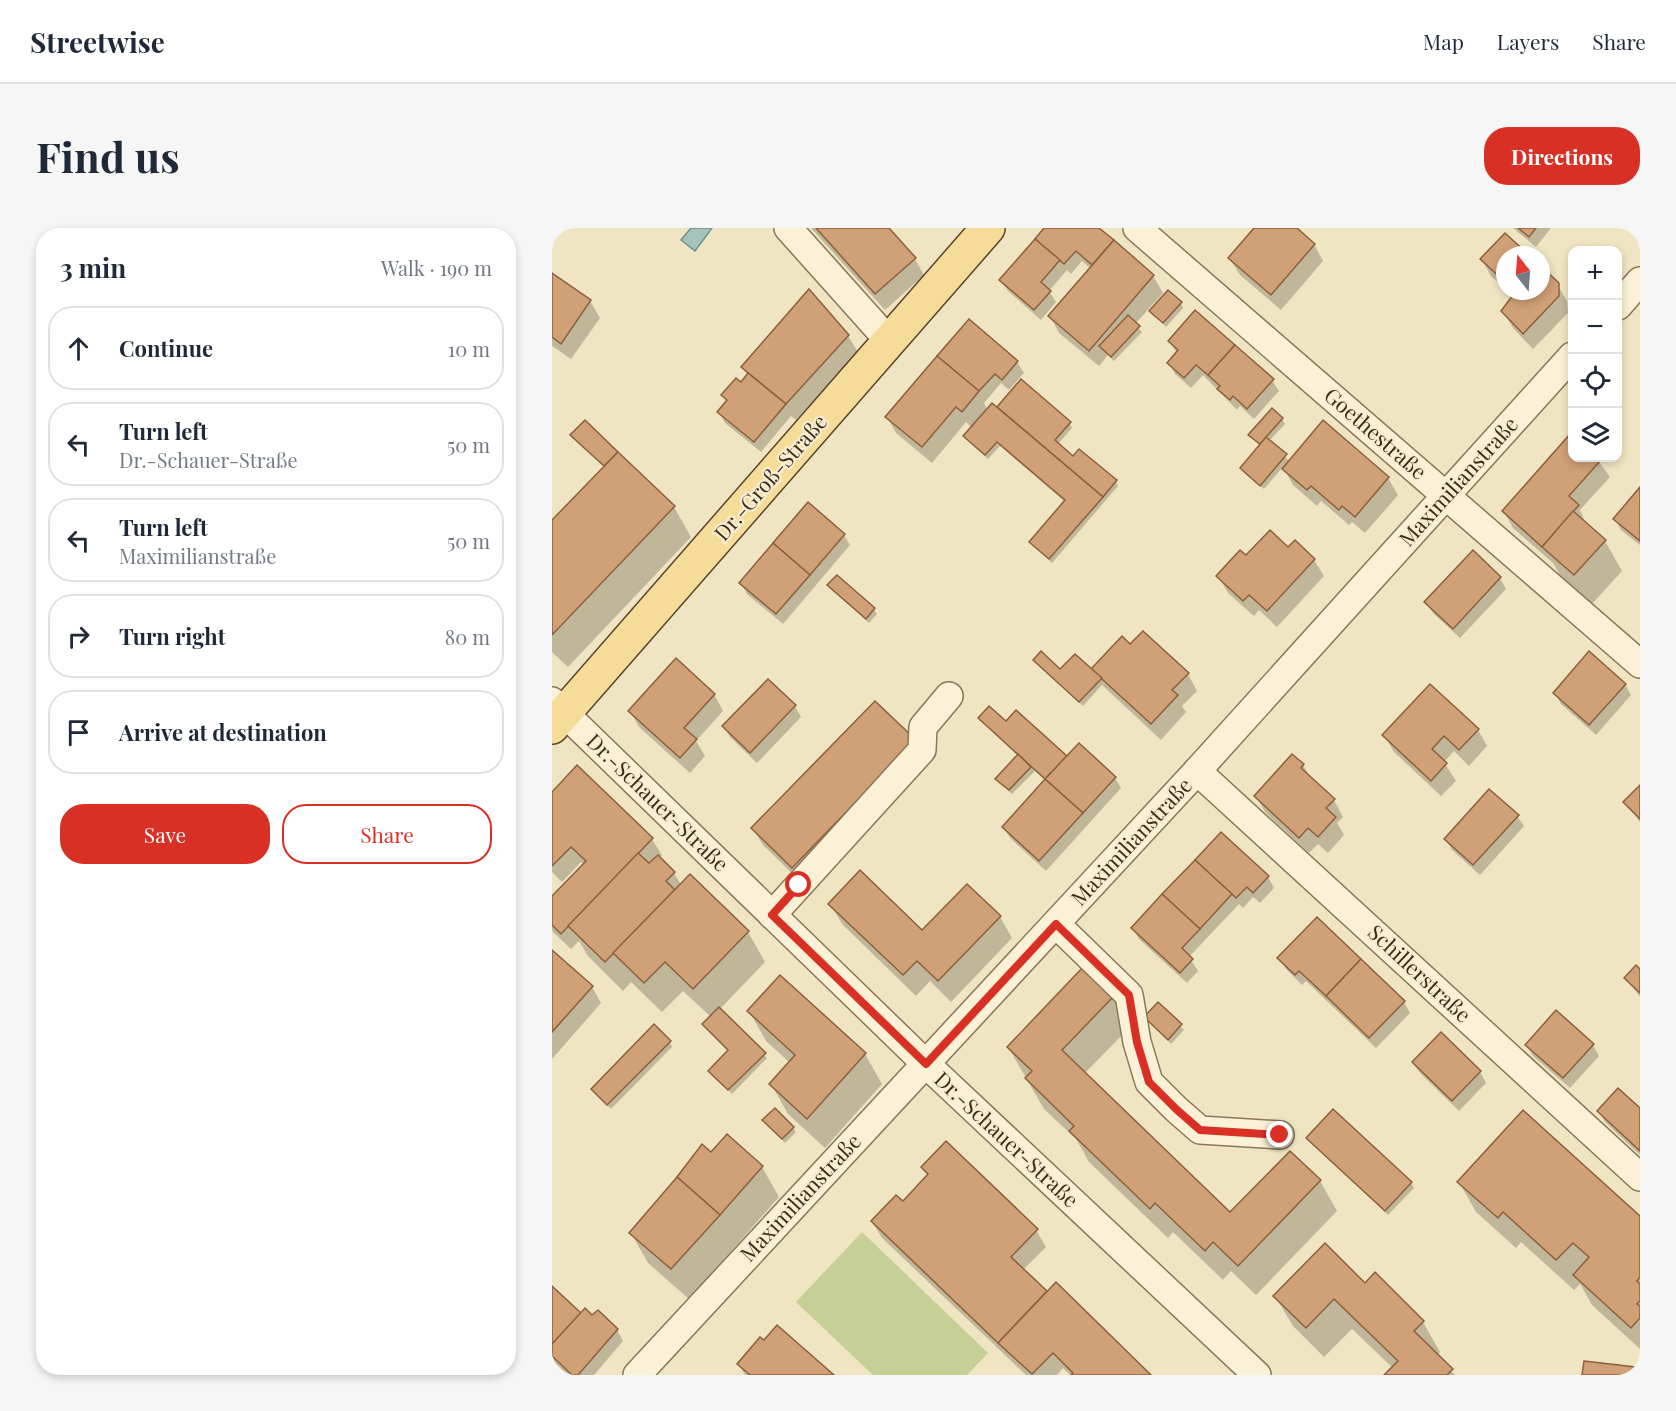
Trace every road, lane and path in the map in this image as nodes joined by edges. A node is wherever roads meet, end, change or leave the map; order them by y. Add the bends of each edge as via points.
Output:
1 (788, 228) edge
2 (988, 228) edge
3 (1137, 228) edge
4 (1640, 281) edge
5 (1622, 301) edge
6 (890, 342) junction
7 (1568, 360) edge
8 (1446, 497) junction
9 (1640, 663) edge
10 (949, 696) dead end
11 (556, 714) edge
12 (1197, 771) junction
13 (772, 915) junction
14 (1056, 924) junction
15 (926, 1064) junction
16 (1280, 1135) dead end
17 (1640, 1177) edge
18 (637, 1375) edge
19 (1257, 1375) edge

1 - 6 street
2 - 6 main road, Dr.-Groß-Straße
3 - 8 street, Goethestraße
4 - 5 street
6 - 11 main road, Dr.-Groß-Straße
7 - 8 street, Maximilianstraße
8 - 9 street, Goethestraße
8 - 12 street, Maximilianstraße
10 - 13 street via 923,727 922,750
11 - 13 street, Dr.-Schauer-Straße
12 - 14 street, Maximilianstraße
12 - 17 street, Schillerstraße
13 - 15 street, Dr.-Schauer-Straße
14 - 15 street, Maximilianstraße
14 - 16 street via 1129,995 1149,1082 1176,1109 1200,1130
15 - 18 street, Maximilianstraße
15 - 19 street, Dr.-Schauer-Straße

